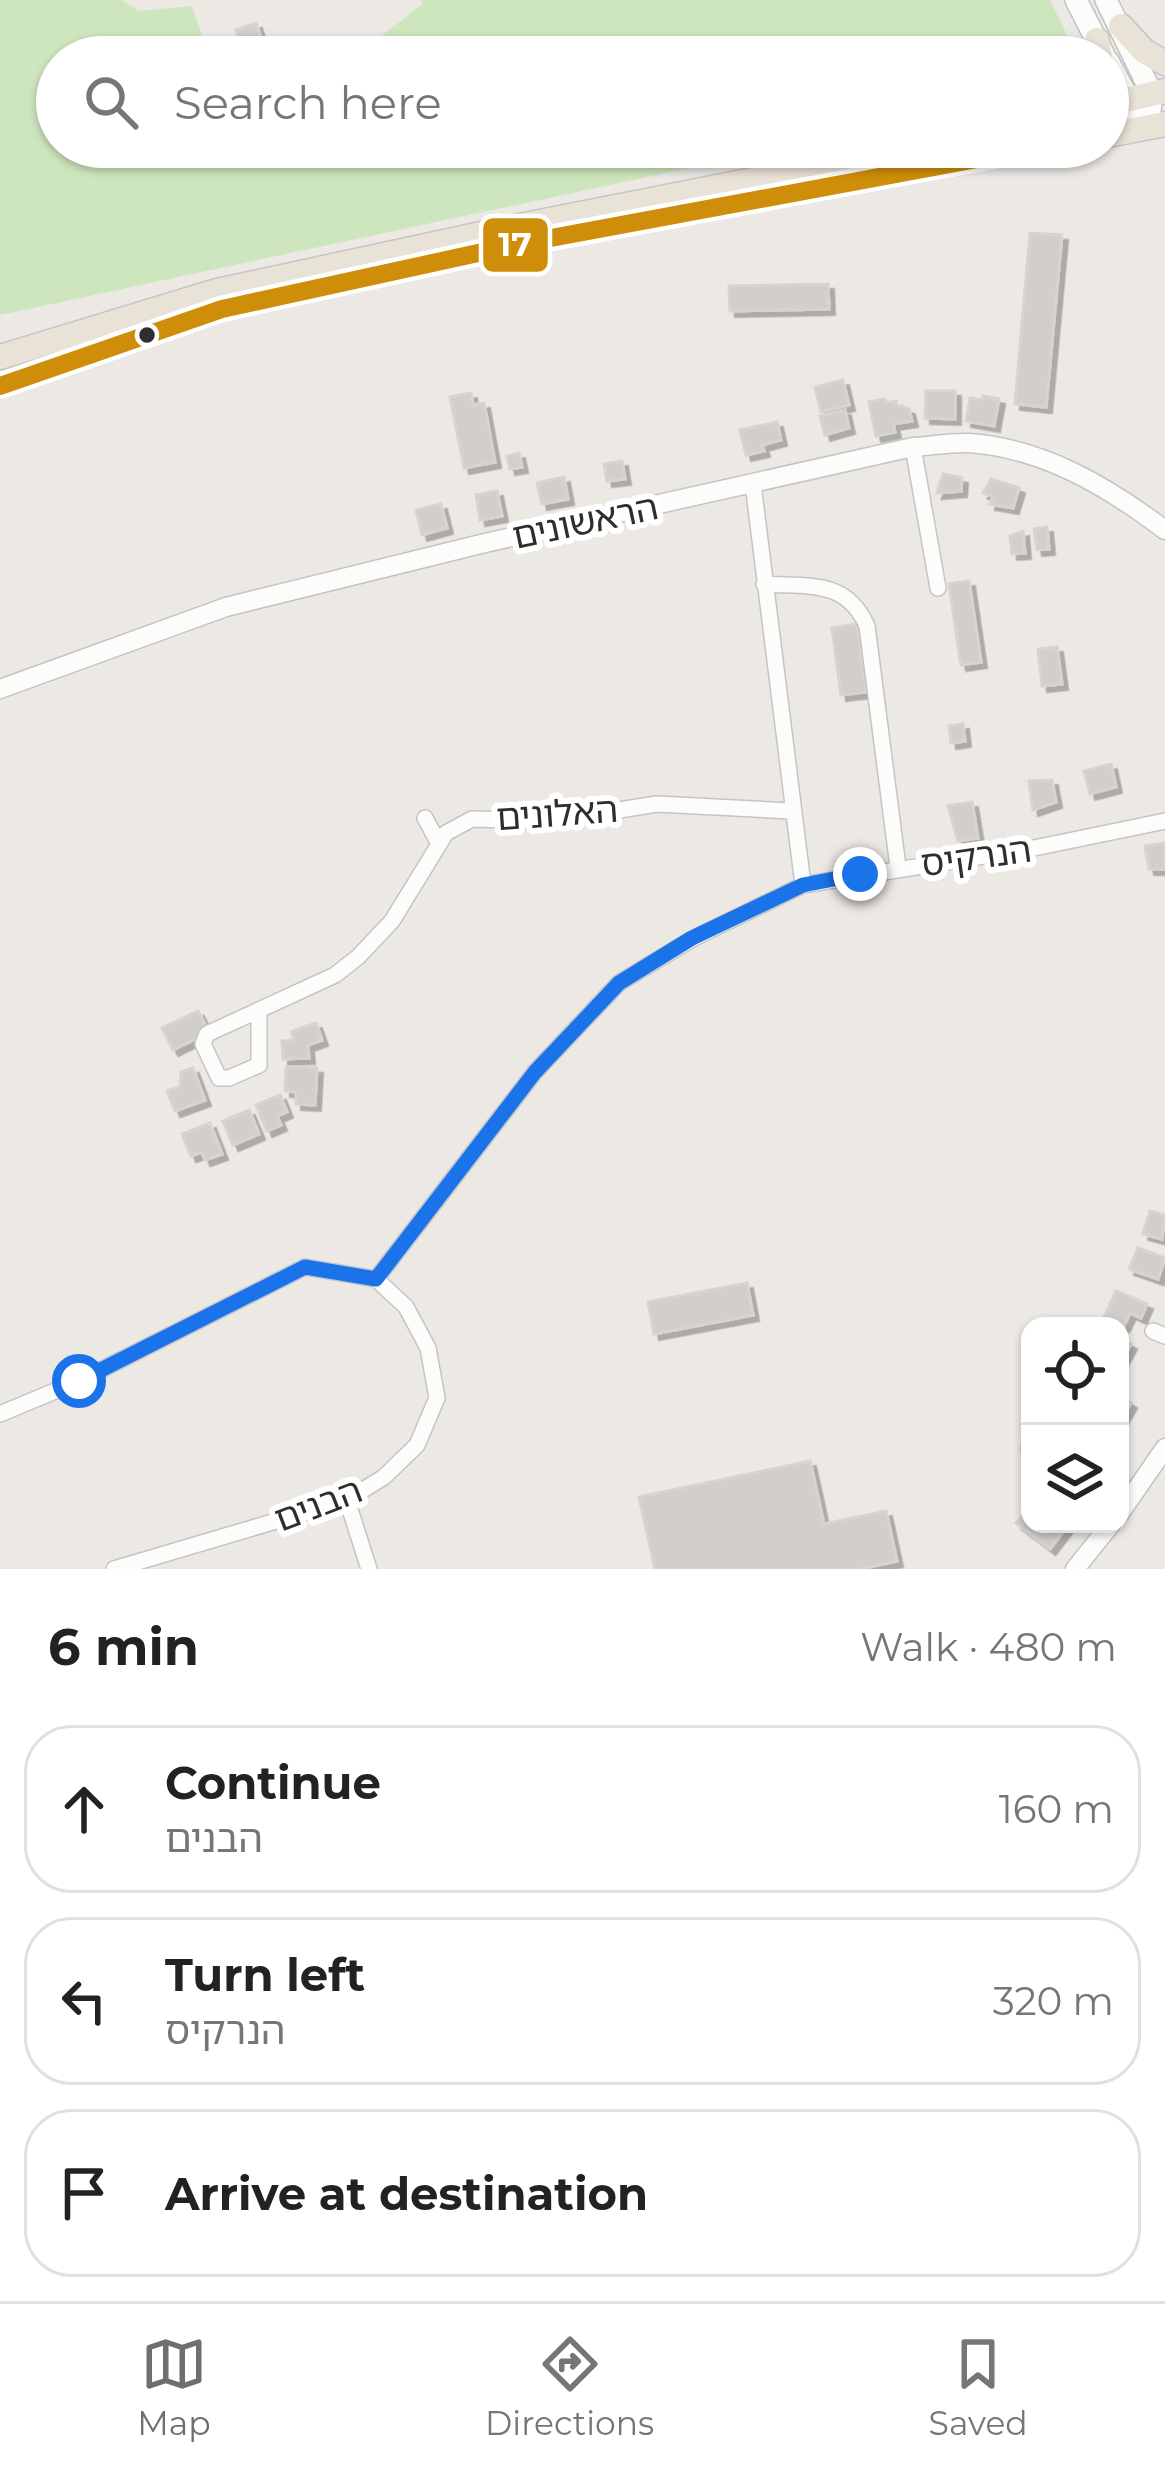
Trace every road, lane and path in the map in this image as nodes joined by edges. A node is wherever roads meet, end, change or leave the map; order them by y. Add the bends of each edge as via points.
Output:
1 (1076, 0) edge
2 (1106, 0) edge
3 (1120, 26) junction
4 (1093, 36) edge
5 (1126, 36) edge
6 (1129, 42) edge
7 (1165, 63) edge
8 (1158, 92) edge
9 (1129, 108) edge
10 (1156, 125) edge
11 (813, 168) edge
12 (928, 168) edge
13 (0, 357) edge
14 (12, 381) edge
15 (0, 399) edge
16 (913, 448) junction
17 (753, 484) junction
18 (1165, 530) edge
19 (764, 584) junction
20 (938, 588) dead end
21 (0, 689) edge
22 (791, 811) junction
23 (424, 818) dead end
24 (1165, 821) edge
25 (439, 844) junction
26 (898, 867) junction
27 (803, 885) junction
28 (260, 1010) junction
29 (376, 1279) junction
30 (0, 1414) edge
31 (1165, 1448) edge
32 (347, 1500) junction
33 (1129, 1500) edge
34 (1104, 1533) edge
35 (114, 1569) edge
36 (369, 1569) edge
37 (1075, 1569) edge

1 - 4 main road
2 - 3 main road
3 - 5 main road
3 - 7 highway
6 - 8 main road
8 - 10 main road
9 - 10 main road
11 - 13 highway via 217,291
12 - 14 highway via 222,309
14 - 15 highway
16 - 17 street, הראשונים
16 - 18 street, הראשונים via 967,443 1018,451 1098,484
16 - 20 street
17 - 19 street
17 - 21 street, הראשונים via 226,607
19 - 22 street
19 - 26 street via 836,590 858,605
22 - 25 street, האלונים via 657,804 566,820 486,818 457,826
22 - 27 street
23 - 25 street
24 - 26 street, הנרקיס
25 - 28 street via 392,921 358,957
26 - 27 street, הנרקיס
27 - 29 street, הנרקיס via 619,983 535,1072
28 - 28 street via 259,1065 219,1078 202,1039
29 - 30 street via 305,1267
29 - 32 street, הבנים via 406,1307 428,1348 437,1398 417,1445
31 - 33 street
32 - 35 street, הבנים
32 - 36 street
34 - 37 street

